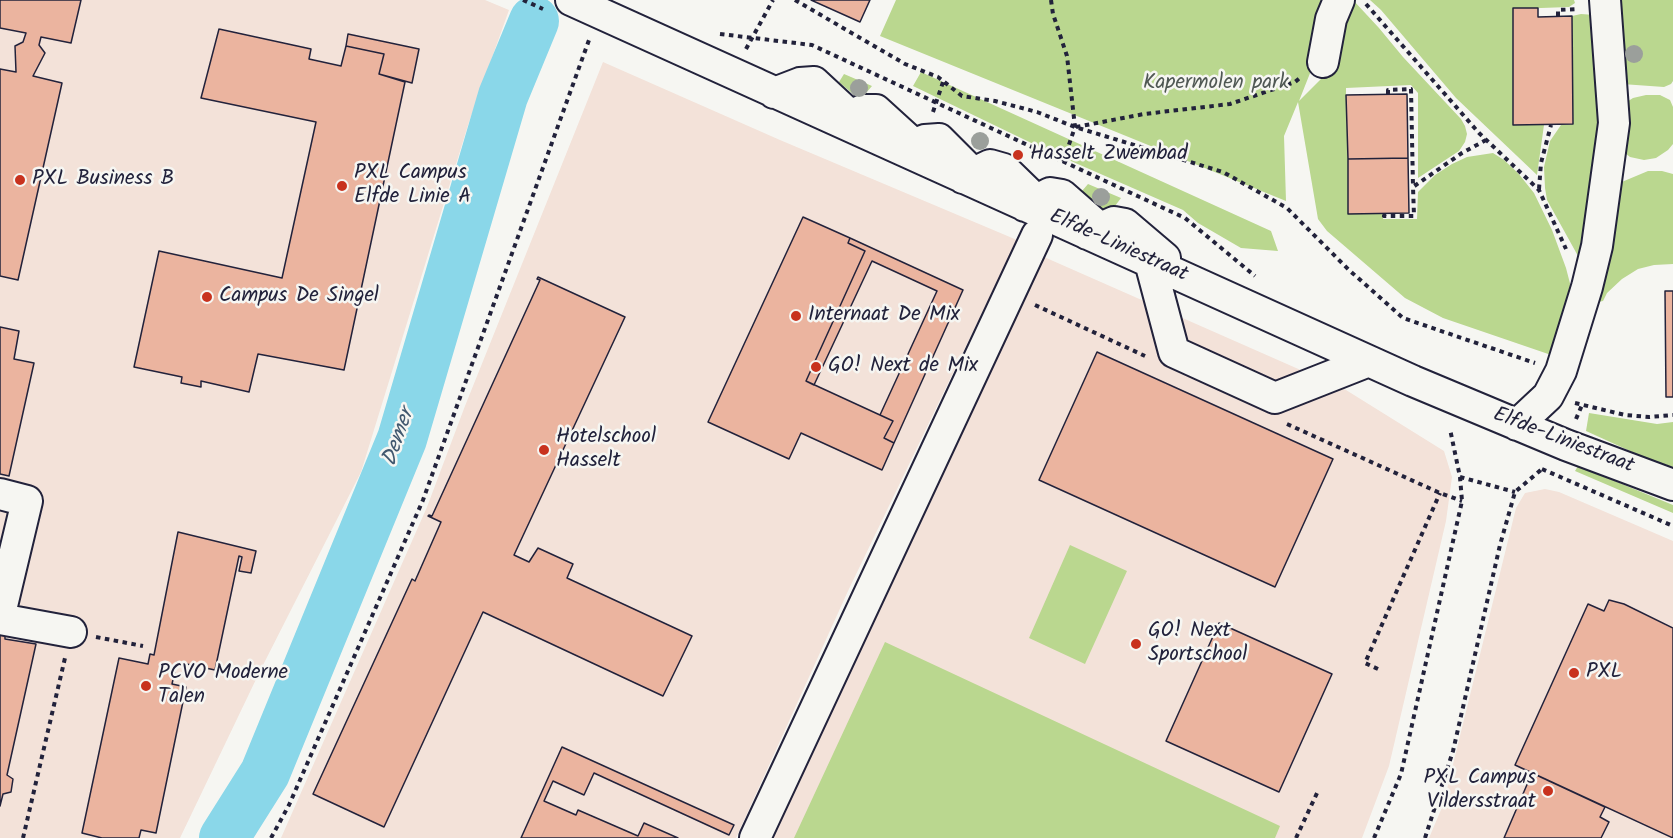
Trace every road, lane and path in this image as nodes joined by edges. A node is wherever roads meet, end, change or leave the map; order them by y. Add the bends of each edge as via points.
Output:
1 (571, 0) edge
2 (773, 0) edge
3 (795, 0) edge
4 (1051, 0) edge
5 (1339, 0) edge
6 (1362, 0) edge
7 (1594, 4) edge
8 (600, 13) junction
9 (1558, 16) dead end
10 (1323, 62) joint
11 (734, 74) junction
12 (1388, 94) dead end
13 (1551, 125) dead end
14 (1075, 127) junction
15 (1486, 140) junction
16 (1413, 187) junction
17 (1539, 190) junction
18 (1385, 214) dead end
19 (1038, 215) junction
20 (1164, 264) junction
21 (1261, 281) dead end
22 (1587, 287) junction
23 (1010, 294) junction
24 (1174, 352) junction
25 (1369, 361) junction
26 (1561, 372) junction
27 (1275, 398) junction
28 (1582, 405) dead end
29 (1673, 415) edge
30 (1517, 425) junction
31 (1450, 429) dead end
32 (1542, 469) dead end
33 (1556, 476) dead end
34 (1460, 477) junction
35 (1672, 484) edge
36 (1515, 492) junction
37 (1440, 493) junction
38 (0, 494) edge
39 (1462, 501) junction
40 (1673, 525) edge
41 (0, 614) edge
42 (0, 619) edge
43 (71, 632) junction
44 (143, 646) dead end
45 (1378, 669) dead end
46 (1318, 791) dead end
47 (23, 838) edge
48 (271, 838) edge
49 (755, 838) edge
50 (1296, 838) edge
51 (1374, 838) edge
52 (1425, 838) edge

1 - 8 street, Elfde-Liniestraat
2 - 11 path
3 - 14 path via 905,64 938,77 962,96 1026,109
4 - 14 path via 1067,56
5 - 10 street
6 - 15 path
7 - 9 path via 1558,10
7 - 22 street via 1614,123 1597,246
8 - 11 street, Elfde-Liniestraat
8 - 48 path via 423,500
10 - 14 path via 1295,82 1230,104
11 - 19 street, Elfde-Liniestraat via 915,151
12 - 16 path via 1388,90 1411,89
13 - 17 path
14 - 21 path via 1063,161 1185,218
14 - 26 path via 1223,172 1287,208 1403,318
15 - 16 path
15 - 17 path
16 - 18 path via 1414,216
17 - 22 path
19 - 20 street, Elfde-Liniestraat via 1102,236
19 - 23 street
20 - 24 street
20 - 25 street, Elfde-Liniestraat
22 - 26 street
23 - 24 path via 1159,362
23 - 49 street
24 - 27 street
25 - 27 street
25 - 30 street, Elfde-Liniestraat
26 - 30 street via 1548,396
27 - 37 path via 1278,419
28 - 29 path via 1625,415
30 - 35 street, Elfde-Liniestraat
31 - 34 path
32 - 36 path
33 - 40 path
34 - 36 path
34 - 39 path
36 - 52 path via 1453,751
37 - 39 path
37 - 45 path via 1365,663
38 - 41 street via 27,501
39 - 51 path via 1401,774
42 - 43 street
43 - 44 path
43 - 47 path
46 - 50 path

